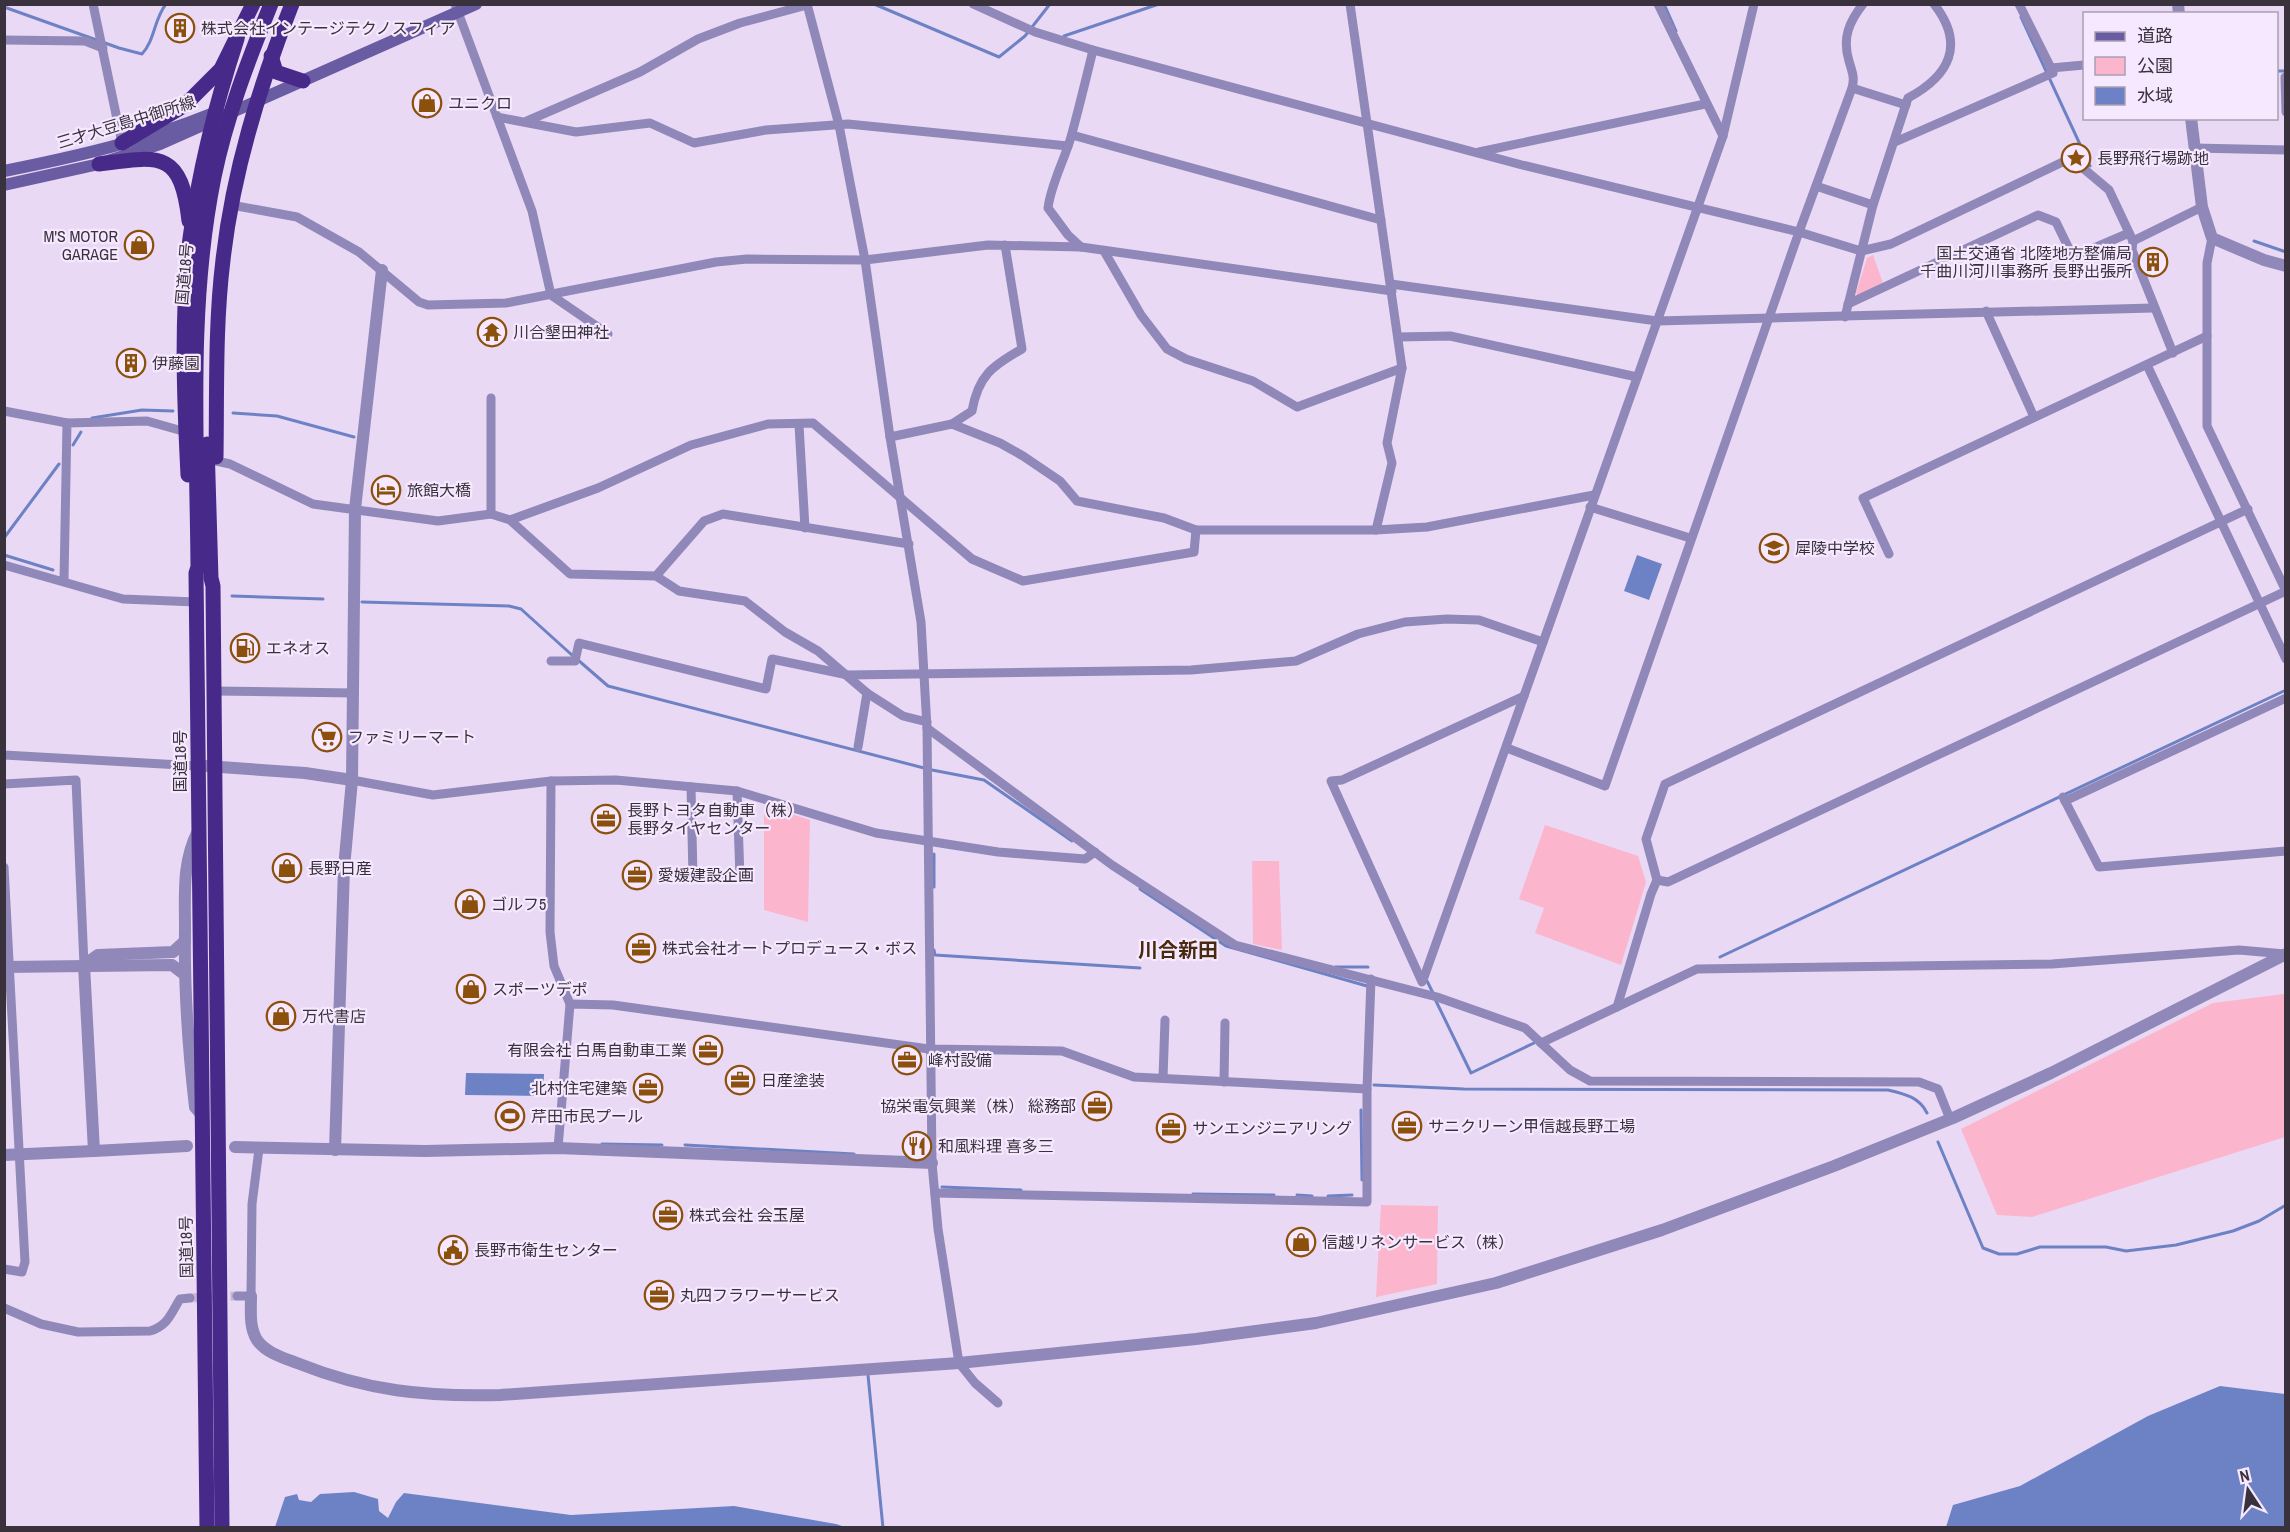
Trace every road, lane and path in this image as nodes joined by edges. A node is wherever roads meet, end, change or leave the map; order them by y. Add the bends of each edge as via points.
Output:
1 (93, 4) edge
2 (253, 4) edge
3 (271, 4) edge
4 (278, 4) edge
5 (292, 4) edge
6 (476, 4) edge
7 (973, 4) edge
8 (1350, 4) edge
9 (1658, 4) edge
10 (1754, 4) edge
11 (1863, 4) edge
12 (1934, 4) edge
13 (2019, 4) edge
14 (807, 5) edge
15 (457, 8) edge
16 (237, 39) junction
17 (4, 40) edge
18 (101, 42) junction
19 (1094, 50) junction
20 (271, 57) junction
21 (2083, 65) edge
22 (2051, 68) junction
23 (2282, 77) edge
24 (303, 81) junction
25 (1852, 88) junction
26 (257, 102) junction
27 (1705, 104) junction
28 (1906, 105) junction
29 (2286, 112) edge
30 (215, 117) junction
31 (497, 117) junction
32 (2191, 120) edge
33 (527, 121) junction
34 (1367, 123) junction
35 (839, 125) junction
36 (1072, 135) junction
37 (1723, 136) junction
38 (1896, 142) junction
39 (122, 143) junction
40 (1068, 146) junction
41 (2194, 148) junction
42 (2286, 150) edge
43 (1477, 152) junction
44 (99, 164) junction
45 (4, 171) edge
46 (4, 185) edge
47 (1816, 186) junction
48 (1873, 204) junction
49 (231, 205) junction
50 (2202, 207) junction
51 (1698, 209) junction
52 (1381, 220) junction
53 (1799, 232) junction
54 (2131, 237) junction
55 (190, 238) junction
56 (2212, 238) junction
57 (1005, 245) junction
58 (1081, 247) junction
59 (1104, 251) junction
60 (1861, 251) junction
61 (865, 260) junction
62 (2286, 266) edge
63 (382, 270) junction
64 (1391, 288) junction
65 (551, 295) junction
66 (1848, 304) junction
67 (2153, 308) junction
68 (1986, 311) junction
69 (1845, 317) junction
70 (1768, 318) junction
71 (1657, 321) junction
72 (608, 334) dead end
73 (2207, 336) junction
74 (1398, 337) junction
75 (2173, 352) junction
76 (2147, 365) junction
77 (1402, 368) junction
78 (1637, 377) junction
79 (491, 398) dead end
80 (4, 411) edge
81 (2034, 417) junction
82 (67, 423) junction
83 (952, 424) junction
84 (799, 425) junction
85 (196, 434) junction
86 (890, 437) junction
87 (216, 461) junction
88 (1594, 495) junction
89 (900, 496) junction
90 (1590, 507) junction
91 (355, 509) junction
92 (2248, 509) junction
93 (491, 514) junction
94 (510, 520) junction
95 (2220, 522) junction
96 (805, 528) junction
97 (1196, 530) junction
98 (1376, 530) junction
99 (1690, 538) junction
100 (909, 544) junction
101 (1889, 554) dead end
102 (4, 565) edge
103 (656, 576) junction
104 (64, 580) junction
105 (213, 586) junction
106 (2286, 591) edge
107 (196, 602) junction
108 (2259, 604) junction
109 (1542, 642) junction
110 (2286, 659) edge
111 (551, 661) dead end
112 (848, 675) junction
113 (926, 675) junction
114 (214, 691) junction
115 (353, 693) junction
116 (867, 693) junction
117 (1524, 696) junction
118 (2286, 698) edge
119 (927, 725) junction
120 (858, 747) dead end
121 (1507, 748) junction
122 (4, 755) edge
123 (198, 766) junction
124 (216, 767) junction
125 (351, 780) junction
126 (551, 781) junction
127 (4, 784) edge
128 (692, 787) junction
129 (737, 791) junction
130 (199, 830) junction
131 (928, 841) junction
132 (2286, 851) edge
133 (1095, 852) junction
134 (4, 867) edge
135 (1657, 880) junction
136 (184, 941) junction
137 (2285, 954) edge
138 (84, 965) junction
139 (7, 967) edge
140 (184, 975) junction
141 (1371, 979) junction
142 (1423, 980) junction
143 (1419, 993) junction
144 (570, 1004) junction
145 (1617, 1007) junction
146 (1165, 1020) dead end
147 (1225, 1028) dead end
148 (1542, 1043) junction
149 (929, 1049) junction
150 (1163, 1078) junction
151 (1224, 1082) junction
152 (1367, 1089) junction
153 (202, 1115) junction
154 (1950, 1119) junction
155 (187, 1146) dead end
156 (235, 1147) dead end
157 (558, 1148) junction
158 (260, 1149) junction
159 (335, 1150) junction
160 (94, 1151) junction
161 (4, 1155) edge
162 (20, 1155) junction
163 (932, 1163) junction
164 (934, 1193) junction
165 (4, 1269) edge
166 (237, 1296) tunnel mouth
167 (251, 1296) junction
168 (190, 1298) tunnel mouth
169 (4, 1308) edge
170 (959, 1363) junction
171 (213, 1377) junction
172 (998, 1403) dead end
173 (207, 1527) edge
174 (222, 1527) edge

1 - 18 street
2 - 16 highway
3 - 85 highway, 国道18号 via 223,139 207,216 197,335
4 - 85 highway, 国道18号 via 230,141 215,216
5 - 20 highway
6 - 15 main road, 三才大豆島中御所線
7 - 19 street via 1031,30
8 - 34 street
9 - 27 street
10 - 37 street
11 - 25 street via 1848,29 1845,43 1855,79
12 - 28 street via 1947,26 1950,49 1940,76 1908,98
13 - 22 street
14 - 33 street via 698,39 640,72
14 - 35 street
15 - 24 main road, 三才大豆島中御所線
15 - 31 street
16 - 30 highway
16 - 39 highway via 221,69 185,105
17 - 18 street
18 - 39 street
19 - 34 street
19 - 36 street
20 - 24 highway via 276,72
20 - 26 highway
21 - 22 street
22 - 38 street via 2053,73
23 - 29 street
24 - 26 main road, 三才大豆島中御所線
25 - 28 street
25 - 47 street
26 - 30 main road, 三才大豆島中御所線
26 - 49 highway via 244,140
27 - 37 street
27 - 43 street
28 - 38 street
30 - 39 main road, 三才大豆島中御所線
30 - 44 main road, 三才大豆島中御所線 via 160,144
30 - 55 highway
31 - 33 street
31 - 65 street via 532,211
32 - 41 street
33 - 35 street via 576,132 650,123 693,143 766,130
34 - 43 street
34 - 52 street
35 - 40 street via 896,127
35 - 61 street
36 - 40 street
36 - 52 street
37 - 51 street
38 - 48 street
39 - 45 main road, 三才大豆島中御所線
40 - 58 street via 1050,190 1048,208
41 - 42 street
41 - 50 street
43 - 51 street
44 - 46 main road, 三才大豆島中御所線
44 - 55 highway via 147,157 177,172 183,184
47 - 48 street
47 - 53 street
48 - 60 street
49 - 63 street via 297,217 359,252
49 - 87 highway via 219,297
50 - 54 street
50 - 56 street
51 - 53 street
51 - 71 street
52 - 64 street
53 - 60 street
53 - 70 street
54 - 60 street via 2109,190 2071,158 1891,244
54 - 66 street via 2073,257 2056,222 2038,215
54 - 67 street
55 - 85 highway via 184,363
56 - 62 street
56 - 73 street via 2207,263
57 - 58 street
57 - 61 street
57 - 83 street via 1022,349 998,362 982,379 975,390 972,411
58 - 59 street
59 - 64 street
59 - 77 street via 1167,349 1253,381 1297,407
60 - 66 street
61 - 65 street via 716,262
61 - 86 street
63 - 65 street via 419,303 428,305 506,303
63 - 91 street
64 - 71 street
64 - 74 street
65 - 72 street
66 - 69 street
67 - 68 street
67 - 75 street
68 - 69 street
68 - 81 street
69 - 70 street
70 - 71 street
70 - 99 street
71 - 78 street
73 - 75 street
73 - 92 street via 2207,426
74 - 77 street
74 - 78 street via 1450,336
75 - 76 street
76 - 81 street
76 - 95 street
77 - 98 street via 1387,443 1392,463
78 - 88 street
79 - 93 street
80 - 82 street
81 - 101 street via 1863,498
82 - 85 street via 147,421
82 - 104 street
83 - 86 street
83 - 97 street via 1023,456 1060,481 1077,501 1154,516
84 - 89 street via 813,423
84 - 94 street via 768,424 691,445 598,488
84 - 96 street
85 - 105 highway, 国道18号
85 - 107 highway, 国道18号
86 - 89 street
87 - 91 street via 313,504
87 - 105 highway
88 - 90 street
88 - 98 street via 1427,527
89 - 97 street via 972,559 1023,581 1194,552
89 - 100 street
90 - 99 street
90 - 109 street
91 - 93 street via 438,521
91 - 115 street
92 - 95 street
92 - 106 street
93 - 94 street
94 - 103 street via 570,574
95 - 108 street
95 - 135 street via 1665,784 1646,839
96 - 100 street
96 - 103 street via 723,514 714,516 704,521
97 - 98 street
99 - 121 street via 1605,786
100 - 113 street
102 - 104 street
103 - 112 street via 679,591 745,601
104 - 107 street via 123,598
105 - 114 highway, 国道18号
106 - 108 street
107 - 123 highway, 国道18号
108 - 110 street
108 - 135 street via 1668,882
109 - 113 street via 1479,620 1447,619 1405,622 1358,634 1296,661 1191,670
109 - 117 street
111 - 112 street via 577,658 579,643 766,689 772,659
112 - 113 street
112 - 116 street
113 - 119 street
114 - 115 street
114 - 124 highway, 国道18号
115 - 125 street
116 - 119 street via 903,716
116 - 120 street
117 - 121 street
117 - 142 street via 1342,780 1331,781
118 - 132 street via 2064,799 2099,867
119 - 131 street
119 - 133 street
121 - 142 street
122 - 123 street
123 - 124 street
123 - 130 highway, 国道18号
124 - 125 street
124 - 171 highway, 国道18号
125 - 126 street via 433,795
125 - 159 street via 344,868
126 - 128 street via 616,780
126 - 144 street via 550,932 554,966
127 - 138 street via 76,780
128 - 129 street
128 - 129 street via 693,878 740,878
129 - 131 street via 876,833
130 - 136 street via 186,866
130 - 153 highway, 国道18号
131 - 133 street via 1084,859
131 - 149 street
133 - 141 street via 1235,945
134 - 139 street
135 - 145 street
136 - 138 street via 173,952 98,955
136 - 140 street
137 - 145 street via 2239,950 2052,964 1697,969
137 - 154 street via 2051,1073
138 - 139 street
138 - 140 street via 172,965
138 - 160 street
139 - 162 street
140 - 153 street via 186,1037 195,1107
141 - 143 street
141 - 152 street
142 - 143 street
143 - 148 street via 1526,1028
144 - 149 street via 613,1005
144 - 157 street
145 - 148 street
146 - 150 street
147 - 151 street
148 - 154 street via 1590,1086 1919,1083 1938,1089
149 - 150 street via 1062,1051 1134,1077
149 - 163 street
150 - 151 street
151 - 152 street
152 - 164 street via 1367,1202
153 - 171 highway, 国道18号
154 - 170 street via 1662,1230 1462,1292 1316,1323
155 - 160 street
156 - 158 street
157 - 159 street
157 - 163 street
158 - 159 street
158 - 167 street via 252,1204
160 - 162 street
161 - 162 street
162 - 165 street via 25,1262 22,1272
163 - 164 street
164 - 170 street
166 - 167 street
167 - 170 street via 251,1324 258,1341 272,1353 370,1387 421,1395 500,1395
168 - 169 street via 180,1299 169,1320 150,1331 78,1332 40,1324
170 - 172 street
171 - 173 highway, 国道18号
171 - 174 highway, 国道18号

